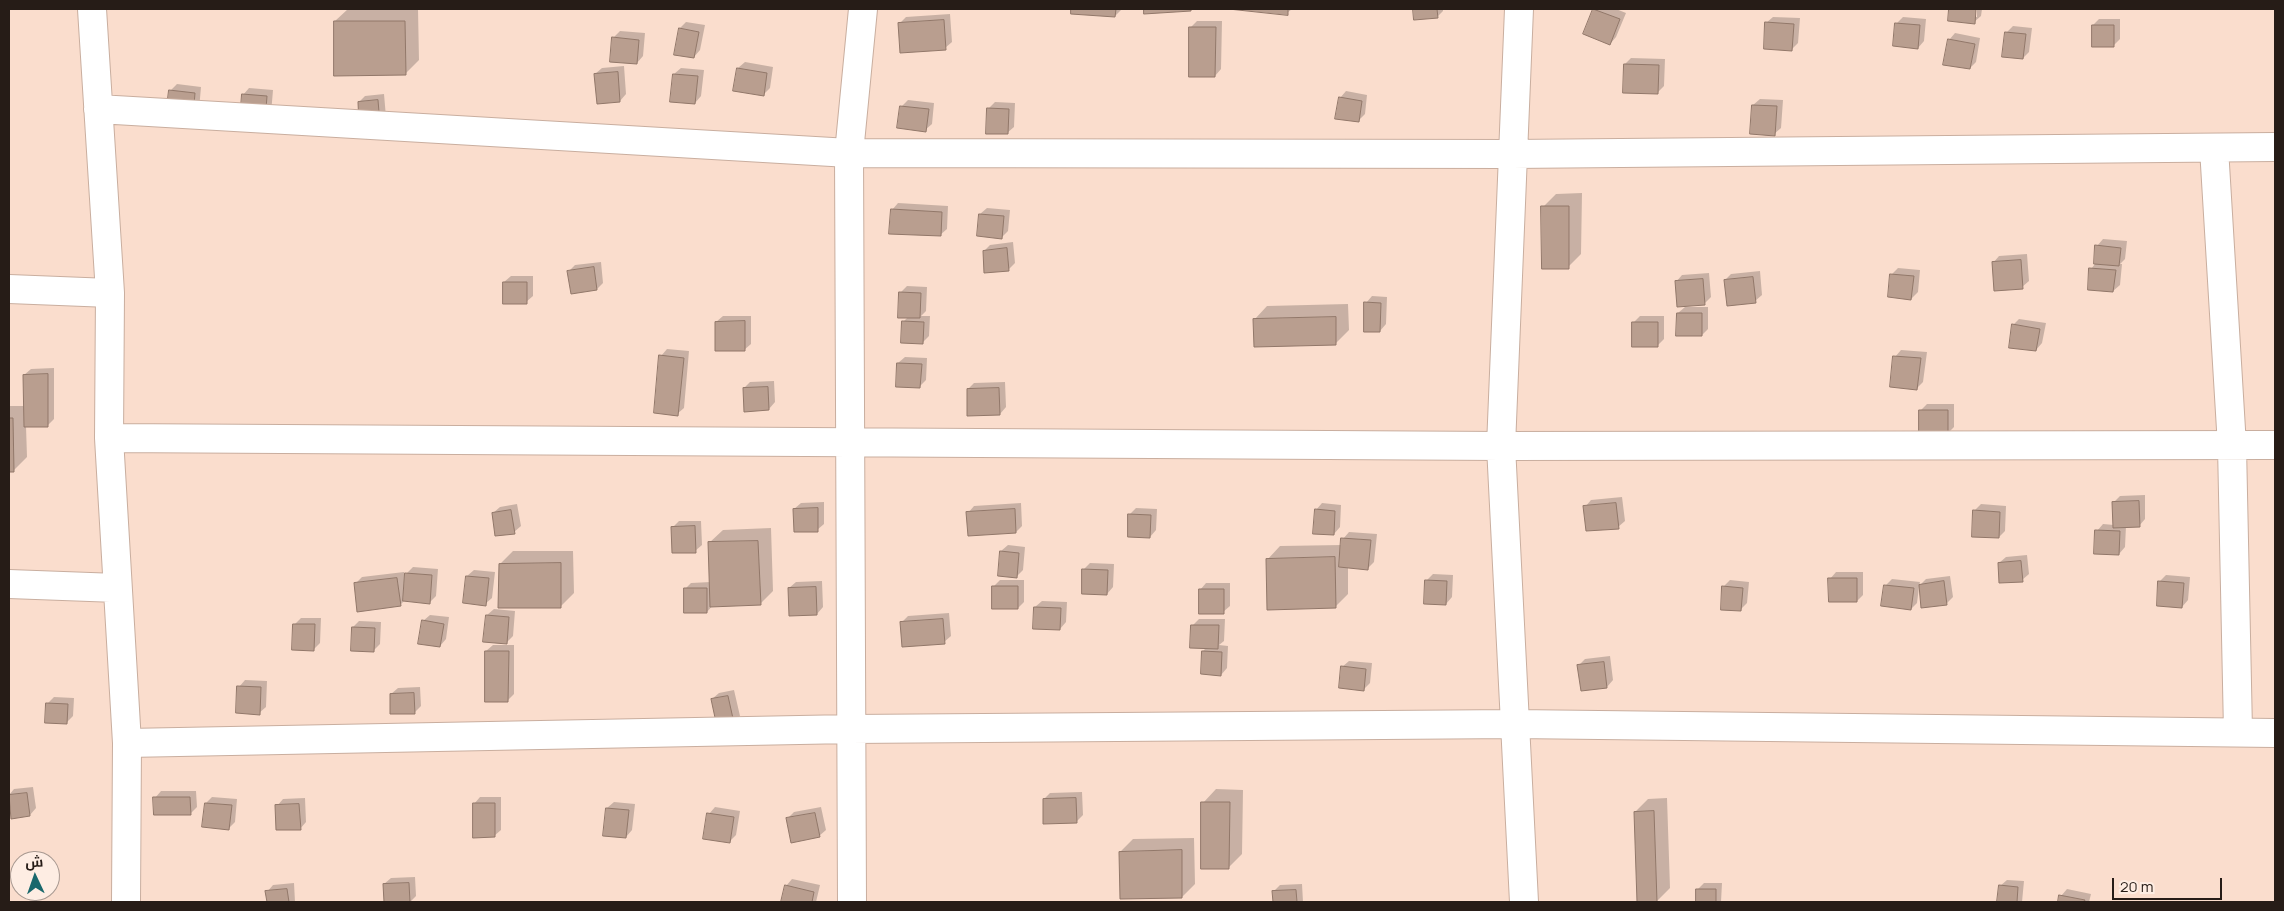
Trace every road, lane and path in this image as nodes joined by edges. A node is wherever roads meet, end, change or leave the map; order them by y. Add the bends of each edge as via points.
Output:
1 (92, 9) edge
2 (863, 9) edge
3 (1519, 9) edge
4 (98, 109) junction
5 (2275, 147) edge
6 (2214, 148) junction
7 (849, 153) junction
8 (1512, 154) junction
9 (9, 289) edge
10 (110, 293) junction
11 (109, 438) junction
12 (850, 442) junction
13 (2275, 445) edge
14 (1501, 446) junction
15 (2232, 446) junction
16 (9, 584) edge
17 (117, 588) junction
18 (1515, 724) junction
19 (851, 729) junction
20 (2238, 731) junction
21 (2275, 733) edge
22 (127, 744) junction
23 (126, 902) edge
24 (852, 902) edge
25 (1524, 902) edge

1 - 4 street
2 - 7 street
3 - 8 street
4 - 7 street
4 - 10 street
5 - 6 street
6 - 8 street
6 - 15 street
7 - 8 street
7 - 12 street
8 - 14 street
9 - 10 street
10 - 11 street
11 - 12 street
11 - 17 street
12 - 14 street
12 - 19 street
13 - 15 street
14 - 15 street
14 - 18 street
15 - 20 street
16 - 17 street
17 - 22 street
18 - 19 street
18 - 20 street
18 - 25 street
19 - 22 street
19 - 24 street
20 - 21 street
22 - 23 street

